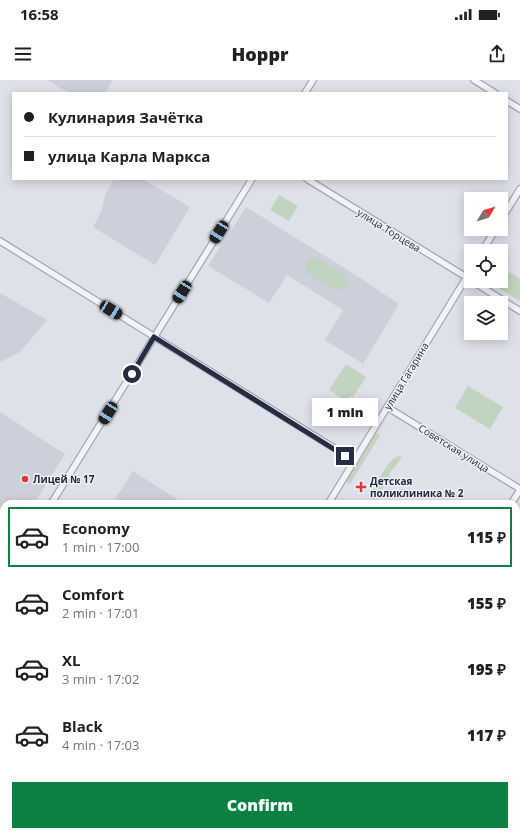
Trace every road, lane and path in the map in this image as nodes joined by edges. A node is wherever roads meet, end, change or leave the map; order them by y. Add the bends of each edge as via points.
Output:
1 (313, 80) edge
2 (474, 80) edge
3 (306, 92) edge
4 (493, 92) edge
5 (508, 101) edge
6 (520, 109) edge
7 (251, 180) edge
8 (309, 180) edge
9 (520, 189) edge
10 (508, 209) edge
11 (0, 241) edge
12 (464, 276) edge
13 (465, 288) edge
14 (483, 288) edge
15 (520, 311) edge
16 (154, 337) junction
17 (387, 407) junction
18 (355, 461) junction
19 (520, 490) edge
20 (53, 500) edge
21 (331, 500) edge
22 (514, 500) edge

1 - 3 street
2 - 4 street
5 - 6 street
7 - 16 street
8 - 12 street, улица Торцева
9 - 10 street
11 - 16 street
13 - 17 street, улица Гагарина
14 - 15 street, улица Торцева
16 - 18 street
16 - 20 street
17 - 18 street, улица Гагарина
17 - 19 street, Советская улица
18 - 21 street, улица Гагарина
19 - 22 street

